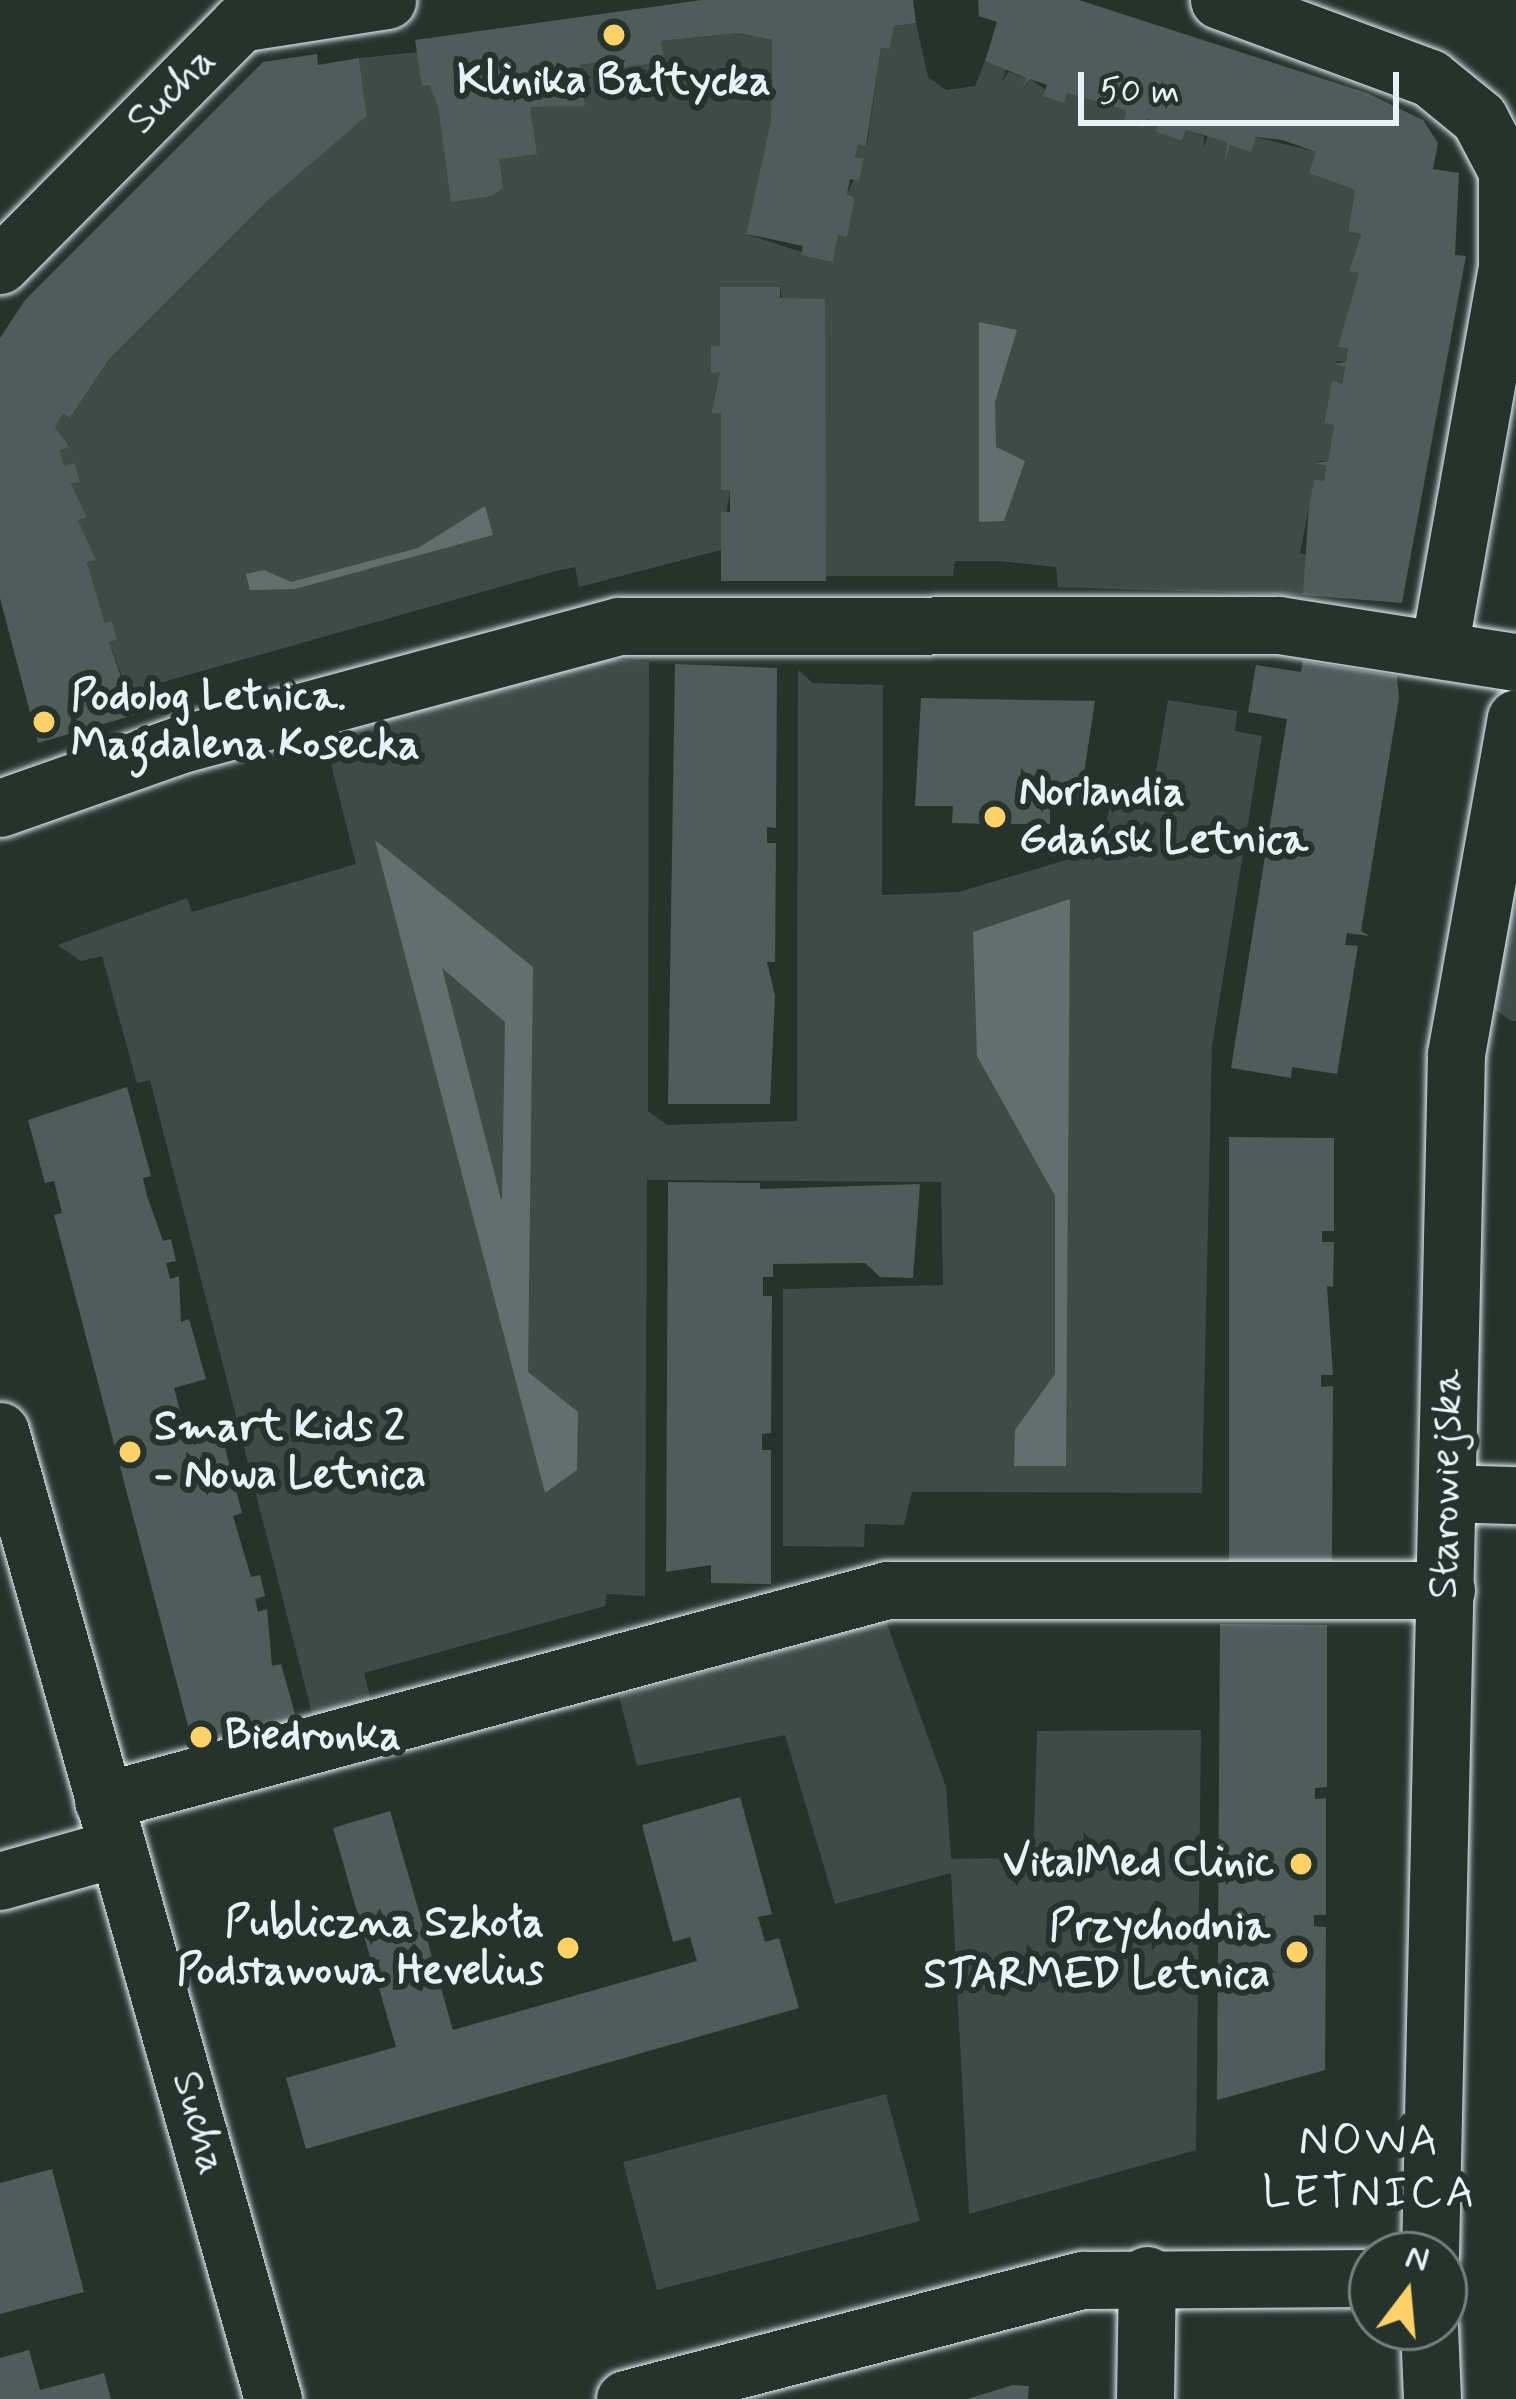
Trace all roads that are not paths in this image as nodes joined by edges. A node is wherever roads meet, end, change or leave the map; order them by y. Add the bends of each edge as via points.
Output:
1 (387, 0) edge
2 (1219, 0) edge
3 (0, 265) edge
4 (1439, 647) junction
5 (1516, 662) edge
6 (1516, 718) edge
7 (5, 790) edge
8 (0, 1431) edge
9 (1447, 1493) junction
10 (1516, 1495) edge
11 (1446, 1590) junction
12 (110, 1825) junction
13 (0, 1881) edge
14 (1431, 2231) edge
15 (1148, 2275) junction
16 (1348, 2278) edge
17 (1430, 2351) edge
18 (709, 2388) edge
19 (273, 2399) edge
20 (625, 2399) edge
21 (1145, 2399) edge
22 (1432, 2399) edge

1 - 3 street, Sucha via 241,23
2 - 4 street via 1430,78 1479,118 1507,171 1508,267
4 - 5 street
4 - 7 street via 1280,625 620,626
6 - 9 street, Starowiejska via 1456,1054
8 - 12 street, Sucha
9 - 10 street
9 - 11 street, Starowiejska
11 - 12 street via 887,1589
11 - 14 street, Starowiejska
12 - 13 street
12 - 19 street, Sucha
15 - 16 street
15 - 18 street via 1029,2292
15 - 21 street
17 - 22 street
18 - 20 street

